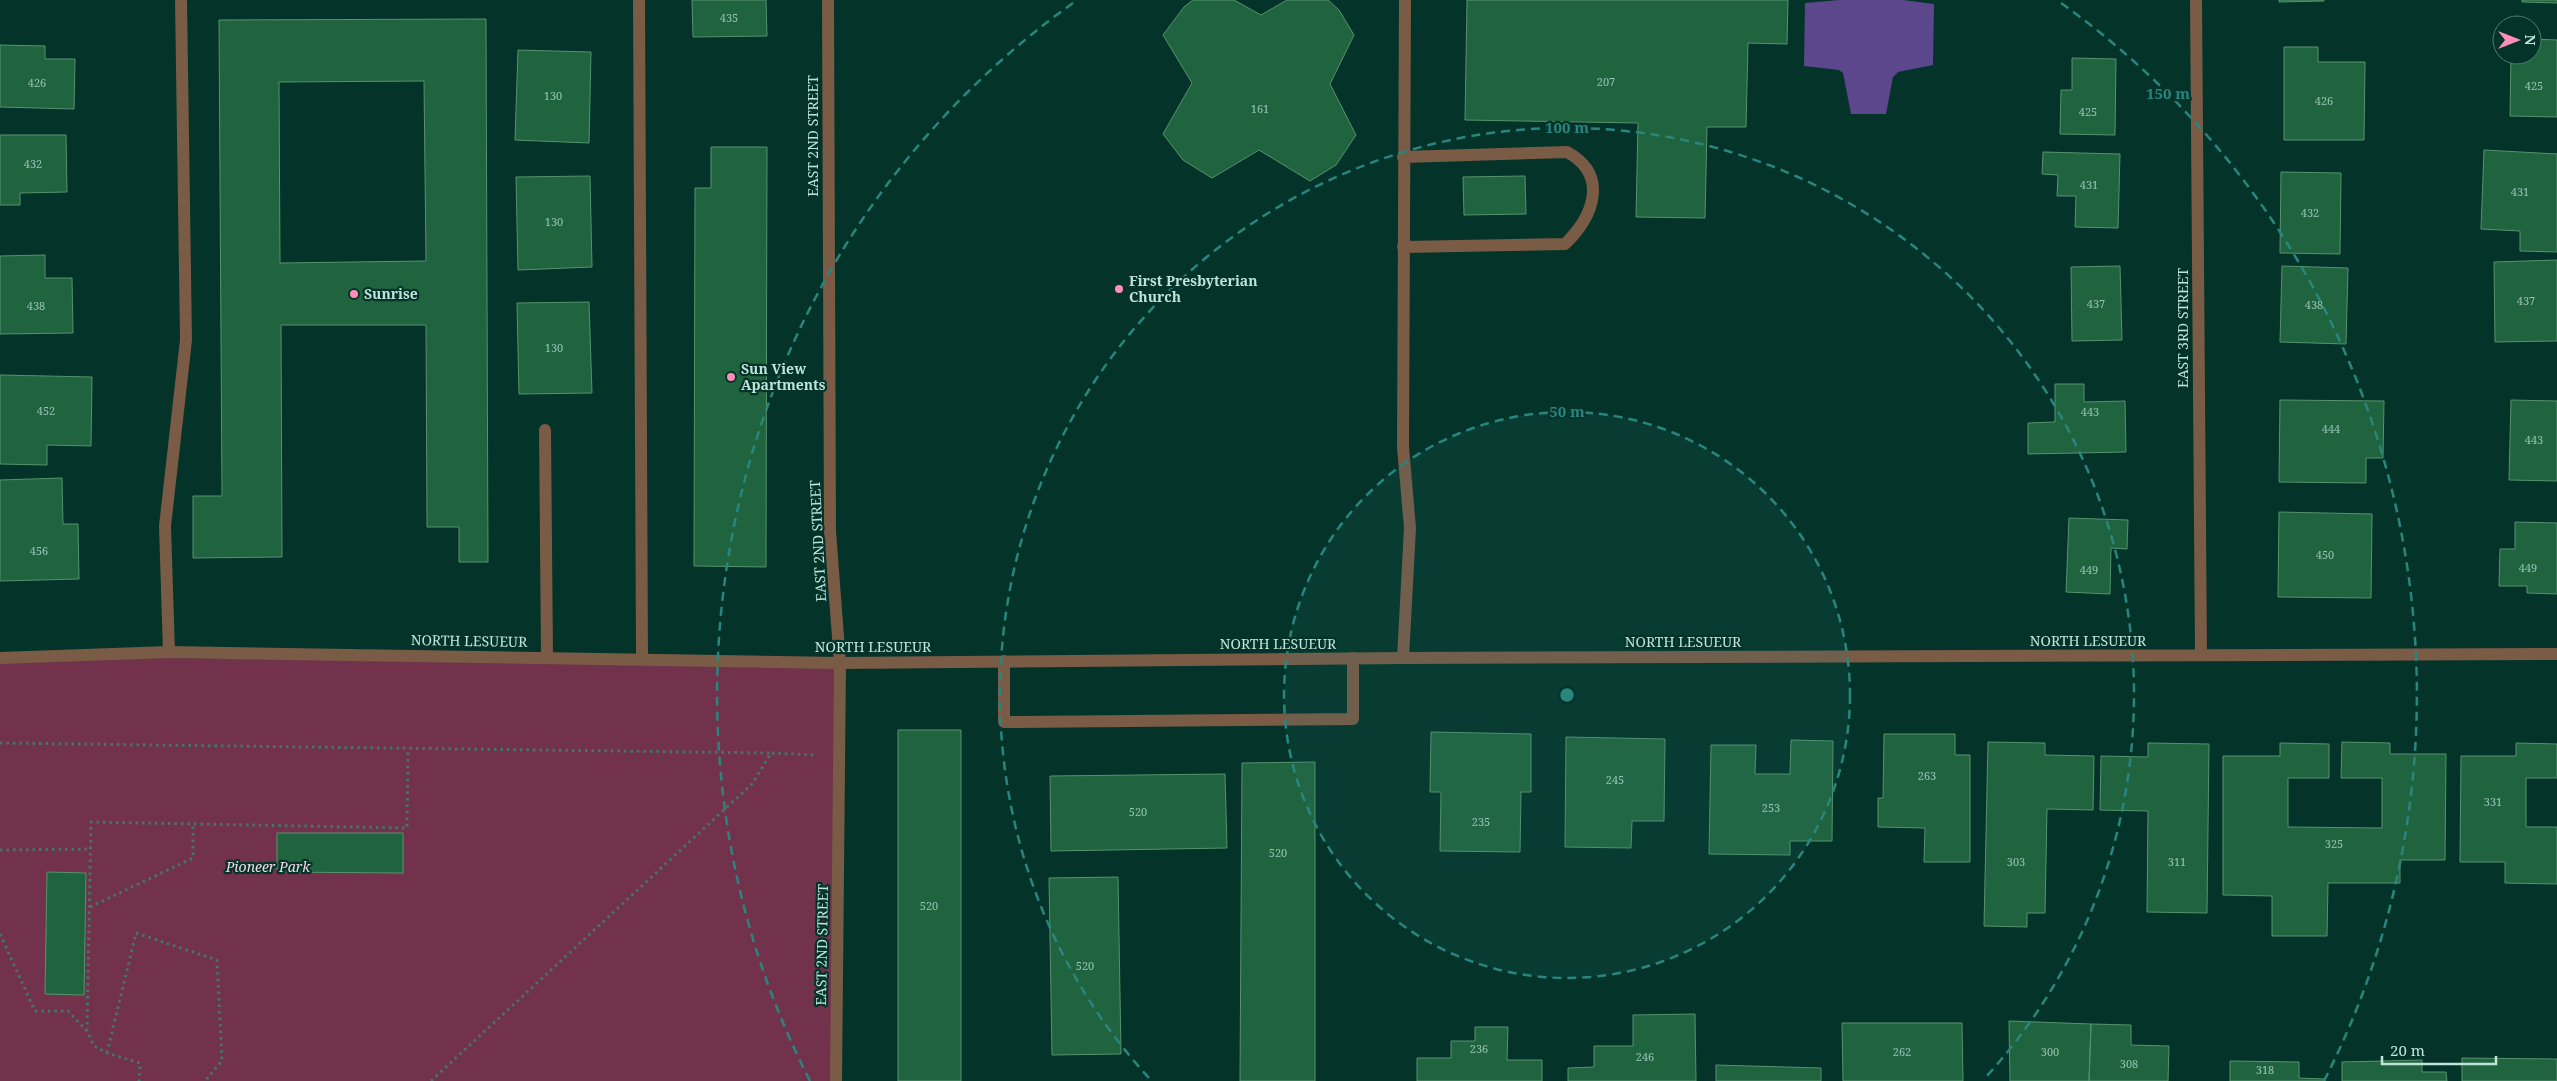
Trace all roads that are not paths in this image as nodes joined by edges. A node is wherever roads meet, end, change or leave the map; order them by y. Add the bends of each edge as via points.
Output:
1 (181, 0) edge
2 (639, 0) edge
3 (828, 0) edge
4 (1404, 0) edge
5 (2196, 0) edge
6 (1403, 157) junction
7 (1403, 247) junction
8 (545, 430) dead end
9 (169, 652) junction
10 (2557, 654) edge
11 (2201, 655) junction
12 (547, 657) junction
13 (0, 658) edge
14 (642, 658) junction
15 (1353, 658) junction
16 (1403, 658) junction
17 (1004, 661) junction
18 (840, 663) junction
19 (836, 1081) edge

1 - 9 street via 186,340 165,526
2 - 14 street
3 - 18 street, EAST 2ND STREET via 830,531
4 - 6 street
5 - 11 street, EAST 3RD STREET
6 - 7 street
6 - 7 street via 1567,152 1580,159 1592,179 1592,206 1580,230 1565,244
7 - 16 street via 1403,447 1410,528
8 - 12 street
9 - 12 street, NORTH LESUEUR
9 - 13 street, NORTH LESUEUR
10 - 11 street, NORTH LESUEUR
11 - 16 street, NORTH LESUEUR
12 - 14 street, NORTH LESUEUR
14 - 18 street, NORTH LESUEUR
15 - 16 street, NORTH LESUEUR
15 - 17 street, NORTH LESUEUR
15 - 17 street via 1353,719 1004,722
17 - 18 street, NORTH LESUEUR
18 - 19 street, EAST 2ND STREET

